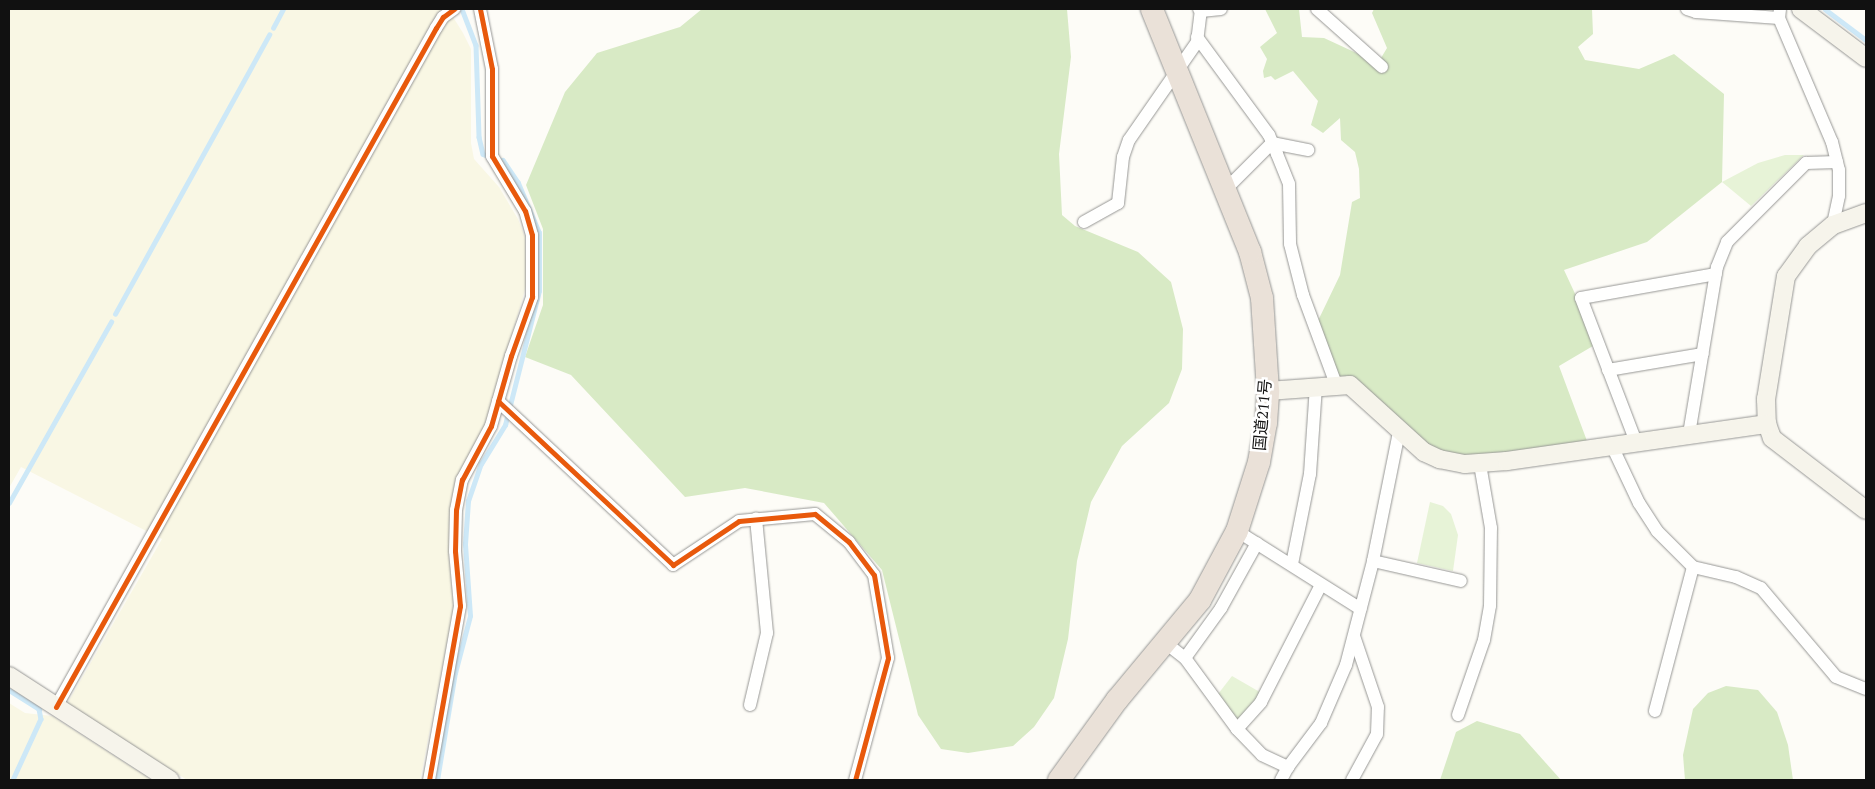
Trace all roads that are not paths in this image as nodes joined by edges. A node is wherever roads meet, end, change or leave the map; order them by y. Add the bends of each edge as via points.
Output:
1 (454, 9) edge
2 (480, 9) edge
3 (1152, 9) edge
4 (1221, 9) edge
5 (1317, 9) edge
6 (1687, 9) edge
7 (1801, 9) edge
8 (1200, 10) edge
9 (1780, 13) edge
10 (1197, 37) junction
11 (1866, 58) edge
12 (1382, 67) dead end
13 (1178, 72) junction
14 (1272, 143) junction
15 (1308, 150) dead end
16 (1837, 162) junction
17 (1226, 189) junction
18 (1866, 213) edge
19 (1084, 222) dead end
20 (1834, 225) junction
21 (1716, 274) junction
22 (1703, 354) junction
23 (1608, 370) junction
24 (1336, 384) junction
25 (1316, 387) junction
26 (1268, 391) junction
27 (498, 400) junction
28 (1767, 424) junction
29 (1399, 432) junction
30 (1689, 434) junction
31 (1636, 442) junction
32 (1612, 446) junction
33 (1480, 464) junction
34 (1866, 510) edge
35 (756, 519) junction
36 (1237, 531) junction
37 (1257, 543) junction
38 (1373, 560) junction
39 (1292, 564) junction
40 (1693, 566) junction
41 (1461, 581) dead end
42 (1321, 585) junction
43 (1361, 609) junction
44 (1354, 636) junction
45 (1167, 644) junction
46 (1185, 658) junction
47 (9, 676) edge
48 (1866, 689) edge
49 (750, 705) dead end
50 (56, 707) junction
51 (1656, 711) dead end
52 (1458, 715) dead end
53 (1237, 729) junction
54 (1288, 768) junction
55 (170, 780) edge
56 (429, 780) edge
57 (855, 780) edge
58 (1059, 780) edge
59 (1281, 780) edge
60 (1352, 780) edge

1 - 50 street via 440,22
2 - 27 street via 492,69 492,156 525,211 532,234 534,265 532,297
3 - 13 highway, 国道211号
4 - 8 street
5 - 12 street
6 - 9 street via 1706,13
7 - 11 street
8 - 10 street
9 - 16 street
10 - 13 street
10 - 14 street
13 - 17 highway, 国道211号
13 - 19 street via 1129,140 1123,157 1118,203
14 - 15 street
14 - 17 street
14 - 24 street via 1289,184 1290,244 1303,295
16 - 20 street via 1839,196
16 - 21 street via 1806,163 1727,242
17 - 26 highway, 国道211号 via 1250,252 1262,298
18 - 20 street
20 - 28 street via 1808,246 1786,276 1766,399
21 - 22 street
21 - 23 street via 1581,298
22 - 23 street
22 - 30 street
23 - 31 street
24 - 25 street
24 - 29 street via 1350,385 1360,391
25 - 26 street
25 - 39 street via 1310,474
26 - 36 highway, 国道211号 via 1259,462
27 - 35 street via 673,565 739,521
27 - 56 street via 491,426 462,480 456,510 455,551 460,606
28 - 30 street
28 - 34 street via 1780,446
29 - 33 street via 1439,459
29 - 38 street
30 - 31 street
31 - 32 street
32 - 33 street
32 - 40 street via 1639,503 1657,531
33 - 52 street via 1491,528 1490,606 1484,640
35 - 49 street via 767,633
35 - 57 street via 815,514 849,542 874,576 888,658
36 - 37 street
36 - 45 highway, 国道211号 via 1200,600
37 - 39 street
37 - 46 street via 1221,608
38 - 41 street
38 - 43 street
39 - 42 street
40 - 48 street via 1736,577 1761,588 1836,677
40 - 51 street
42 - 43 street
42 - 53 street via 1265,696
43 - 44 street
44 - 54 street via 1346,665 1321,723
44 - 60 street via 1378,707 1377,734
45 - 46 street
45 - 58 highway, 国道211号 via 1117,700
46 - 53 street
47 - 50 street
50 - 55 street
53 - 54 street via 1262,756
54 - 59 street

